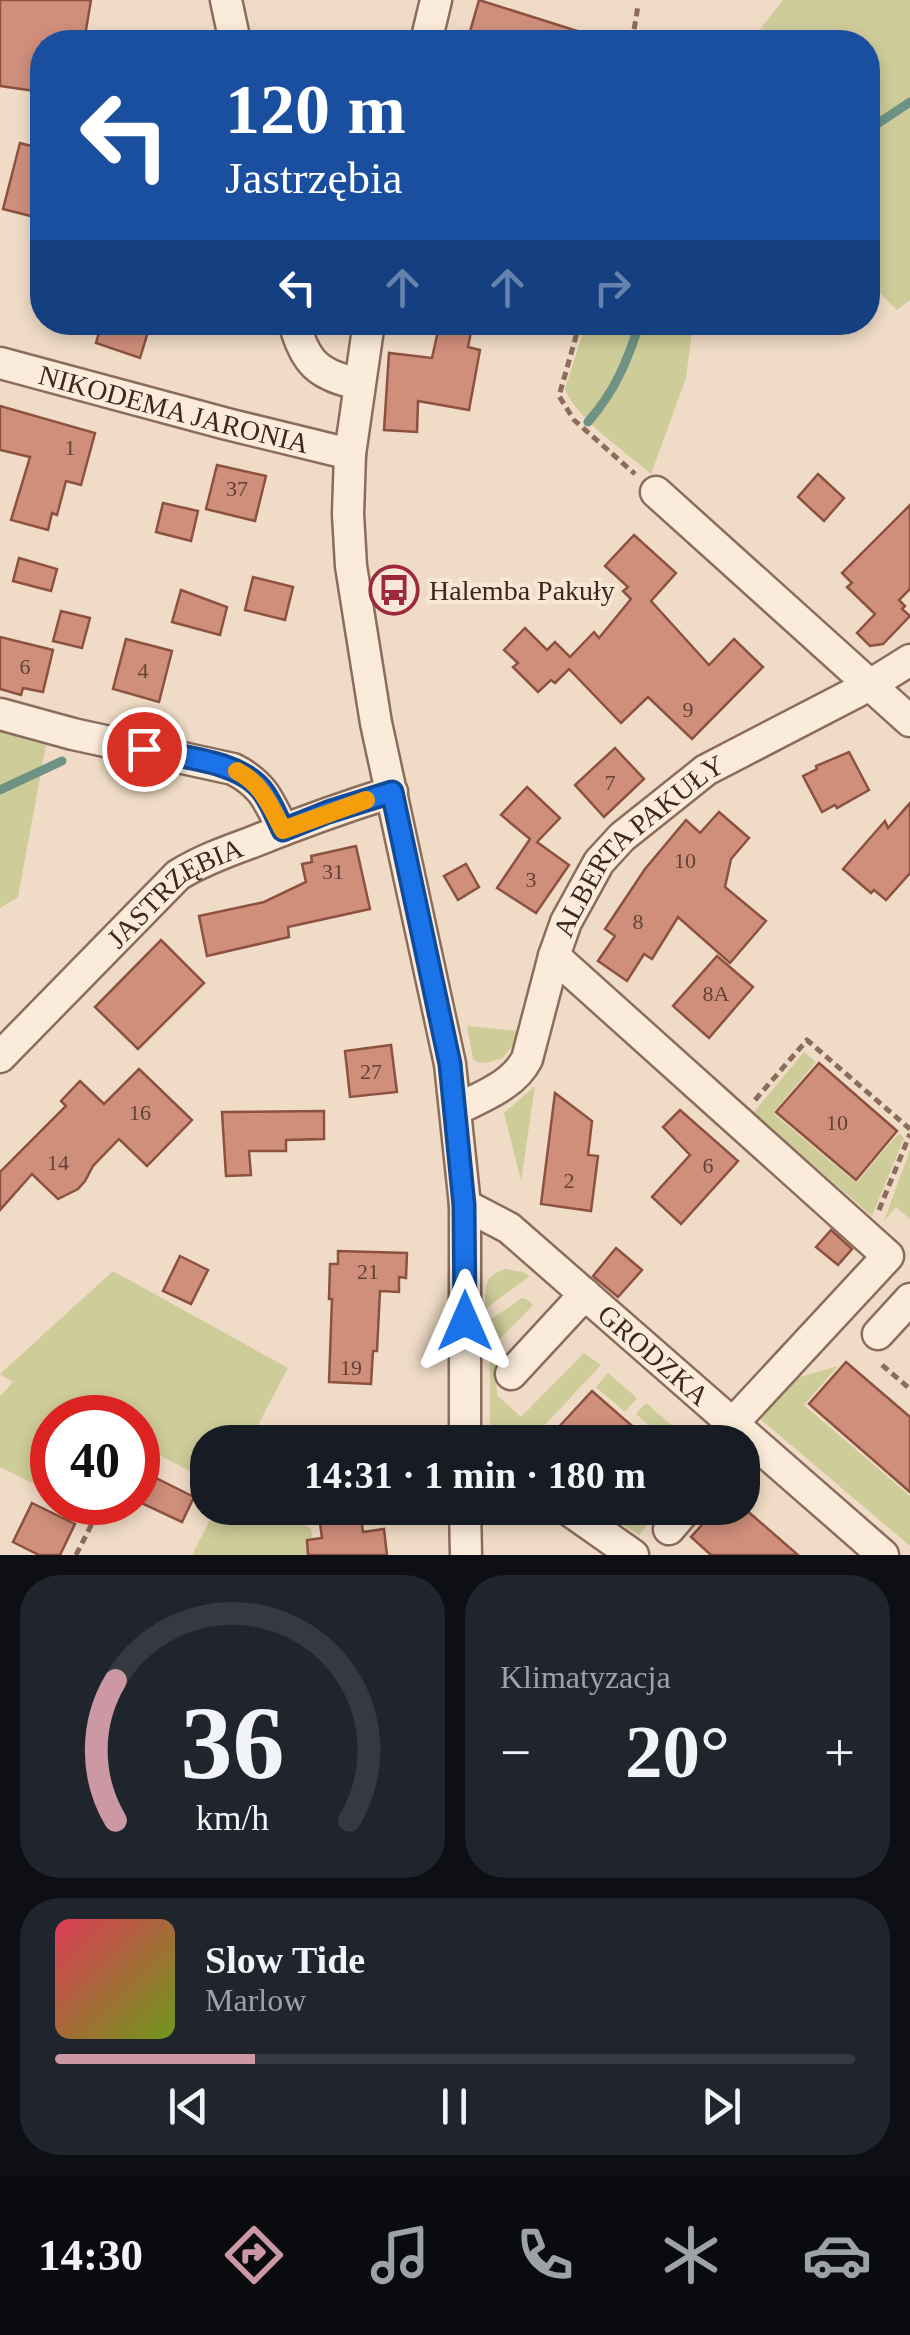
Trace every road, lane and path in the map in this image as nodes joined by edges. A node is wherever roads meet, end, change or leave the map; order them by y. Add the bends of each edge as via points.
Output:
1 (226, 0) edge
2 (436, 0) edge
3 (638, 6) dead end
4 (232, 30) edge
5 (429, 30) edge
6 (634, 30) edge
7 (298, 335) edge
8 (367, 335) edge
9 (576, 335) edge
10 (0, 363) edge
11 (359, 384) junction
12 (350, 454) junction
13 (656, 492) joint
14 (910, 660) edge
15 (870, 685) junction
16 (0, 714) edge
17 (910, 720) edge
18 (392, 792) junction
19 (283, 830) junction
20 (554, 956) junction
21 (0, 1057) edge
22 (456, 1110) junction
23 (737, 1121) junction
24 (910, 1132) edge
25 (464, 1205) junction
26 (889, 1249) edge
27 (585, 1294) junction
28 (910, 1299) edge
29 (878, 1334) dead end
30 (511, 1374) dead end
31 (464, 1425) edge
32 (730, 1425) edge
33 (749, 1425) edge
34 (760, 1451) edge
35 (91, 1525) edge
36 (465, 1525) edge
37 (591, 1525) edge
38 (76, 1555) edge
39 (466, 1555) edge
40 (634, 1555) edge
41 (883, 1555) edge

1 - 4 street
2 - 5 street
3 - 6 path
7 - 11 street via 320,372
8 - 11 street
9 - 13 path via 559,396 574,420
10 - 12 street, NIKODEMA JARONIA
11 - 12 street
12 - 18 street via 351,566
13 - 15 street
14 - 15 street, ALBERTA PAKUŁY
15 - 17 street
15 - 20 street, ALBERTA PAKUŁY via 706,770 622,837 599,862
16 - 19 street via 233,769 265,794
18 - 19 street, JASTRZĘBIA
18 - 22 street
19 - 21 street, JASTRZĘBIA via 178,875
20 - 22 street, ALBERTA PAKUŁY via 522,1070
20 - 23 street
22 - 25 street
23 - 24 path via 807,1040
23 - 26 street
24 - 26 path
25 - 27 street, GRODZKA via 509,1228
25 - 31 street
26 - 33 street
27 - 30 street
27 - 32 street, GRODZKA
28 - 29 street
34 - 41 street, GRODZKA
35 - 38 path
36 - 39 street
37 - 40 street

